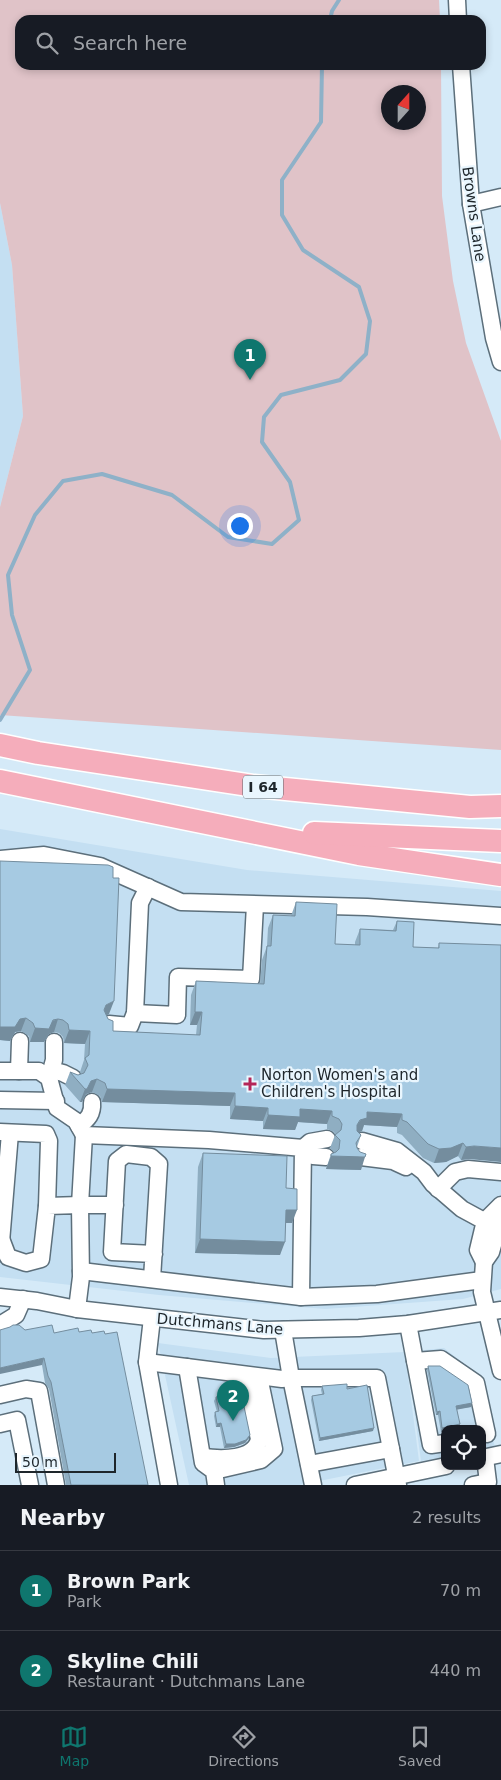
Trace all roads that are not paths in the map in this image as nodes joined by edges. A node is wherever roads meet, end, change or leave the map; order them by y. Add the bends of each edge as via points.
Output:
1 (457, 0) edge
2 (458, 15) edge
3 (461, 70) edge
4 (501, 197) edge
5 (471, 204) junction
6 (501, 362) edge
7 (0, 745) edge
8 (5, 782) edge
9 (501, 806) edge
10 (233, 828) junction
11 (501, 841) edge
12 (0, 859) edge
13 (501, 875) edge
14 (148, 887) junction
15 (255, 905) junction
16 (501, 916) edge
17 (135, 1013) junction
18 (109, 1024) edge
19 (20, 1041) dead end
20 (54, 1042) dead end
21 (0, 1071) edge
22 (18, 1071) junction
23 (50, 1074) junction
24 (73, 1078) edge
25 (0, 1100) edge
26 (56, 1100) junction
27 (92, 1102) dead end
28 (81, 1131) junction
29 (5, 1133) edge
30 (327, 1147) dead end
31 (303, 1148) junction
32 (501, 1172) edge
33 (435, 1186) junction
34 (80, 1205) junction
35 (115, 1205) junction
36 (501, 1205) edge
37 (47, 1206) junction
38 (495, 1223) edge
39 (1, 1239) edge
40 (154, 1254) junction
41 (81, 1271) junction
42 (152, 1279) junction
43 (482, 1280) junction
44 (0, 1297) edge
45 (301, 1297) junction
46 (23, 1299) junction
47 (78, 1309) junction
48 (494, 1311) edge
49 (152, 1318) junction
50 (408, 1324) junction
51 (0, 1325) edge
52 (283, 1330) junction
53 (146, 1362) junction
54 (415, 1362) junction
55 (187, 1367) junction
56 (501, 1371) edge
57 (252, 1376) junction
58 (291, 1378) junction
59 (0, 1395) edge
60 (0, 1424) edge
61 (490, 1433) edge
62 (441, 1444) edge
63 (391, 1449) junction
64 (501, 1454) edge
65 (203, 1457) junction
66 (486, 1458) edge
67 (309, 1464) junction
68 (441, 1469) edge
69 (486, 1470) edge
70 (215, 1478) edge
71 (427, 1478) edge
72 (398, 1481) edge
73 (30, 1485) edge
74 (56, 1485) edge
75 (169, 1485) edge
76 (313, 1485) edge
77 (355, 1485) edge
78 (473, 1485) edge

1 - 2 street
3 - 5 street, Browns Lane
4 - 5 street
5 - 6 street, Browns Lane
7 - 9 highway, I 64 via 254,786 470,807
8 - 10 highway
10 - 11 highway
10 - 13 highway via 359,854
12 - 14 street via 44,855 100,866
14 - 15 street via 181,902
14 - 17 street via 140,903
15 - 16 street
15 - 17 street via 251,979 178,976 177,1015
17 - 18 street via 130,1026
19 - 22 street
20 - 23 street
21 - 22 street
22 - 23 street
23 - 24 street via 63,1073
23 - 26 street
25 - 26 street
26 - 28 street via 57,1108 76,1121
27 - 28 street via 92,1111
28 - 31 street
28 - 34 street
29 - 37 street via 46,1134 49,1141
29 - 39 street
30 - 31 street via 310,1142
31 - 45 street
32 - 33 street via 455,1172
33 - 33 street via 424,1172 396,1151 361,1148 403,1164
33 - 38 street via 462,1209
34 - 35 street
34 - 37 street
34 - 41 street
35 - 40 street via 112,1252
35 - 40 street via 117,1161 126,1154 150,1156 159,1164
36 - 38 street via 494,1211
37 - 39 street via 41,1259 26,1263 8,1258
38 - 43 street via 483,1229 478,1250 484,1262
40 - 42 street
41 - 42 street
41 - 47 street
42 - 45 street
43 - 45 street via 377,1294
43 - 48 street via 482,1292
44 - 46 street, Dutchmans Lane
46 - 47 street, Dutchmans Lane
46 - 51 street via 16,1315
47 - 49 street, Dutchmans Lane
48 - 50 street, Dutchmans Lane
48 - 56 street
49 - 52 street, Dutchmans Lane
49 - 53 street
50 - 52 street, Dutchmans Lane
50 - 54 street
52 - 58 street
53 - 55 street
53 - 75 street
54 - 61 street via 441,1359 476,1383
54 - 62 street via 431,1446
55 - 57 street
55 - 65 street
57 - 58 street
57 - 65 street via 260,1439 258,1446 251,1453 222,1459
57 - 70 street via 274,1449 261,1460
58 - 63 street via 377,1378
58 - 67 street
59 - 74 street via 26,1389 39,1391
60 - 73 street via 17,1420
63 - 67 street
63 - 72 street
64 - 66 street
65 - 70 street
67 - 76 street
68 - 71 street
69 - 78 street via 488,1482
71 - 72 street
72 - 77 street

